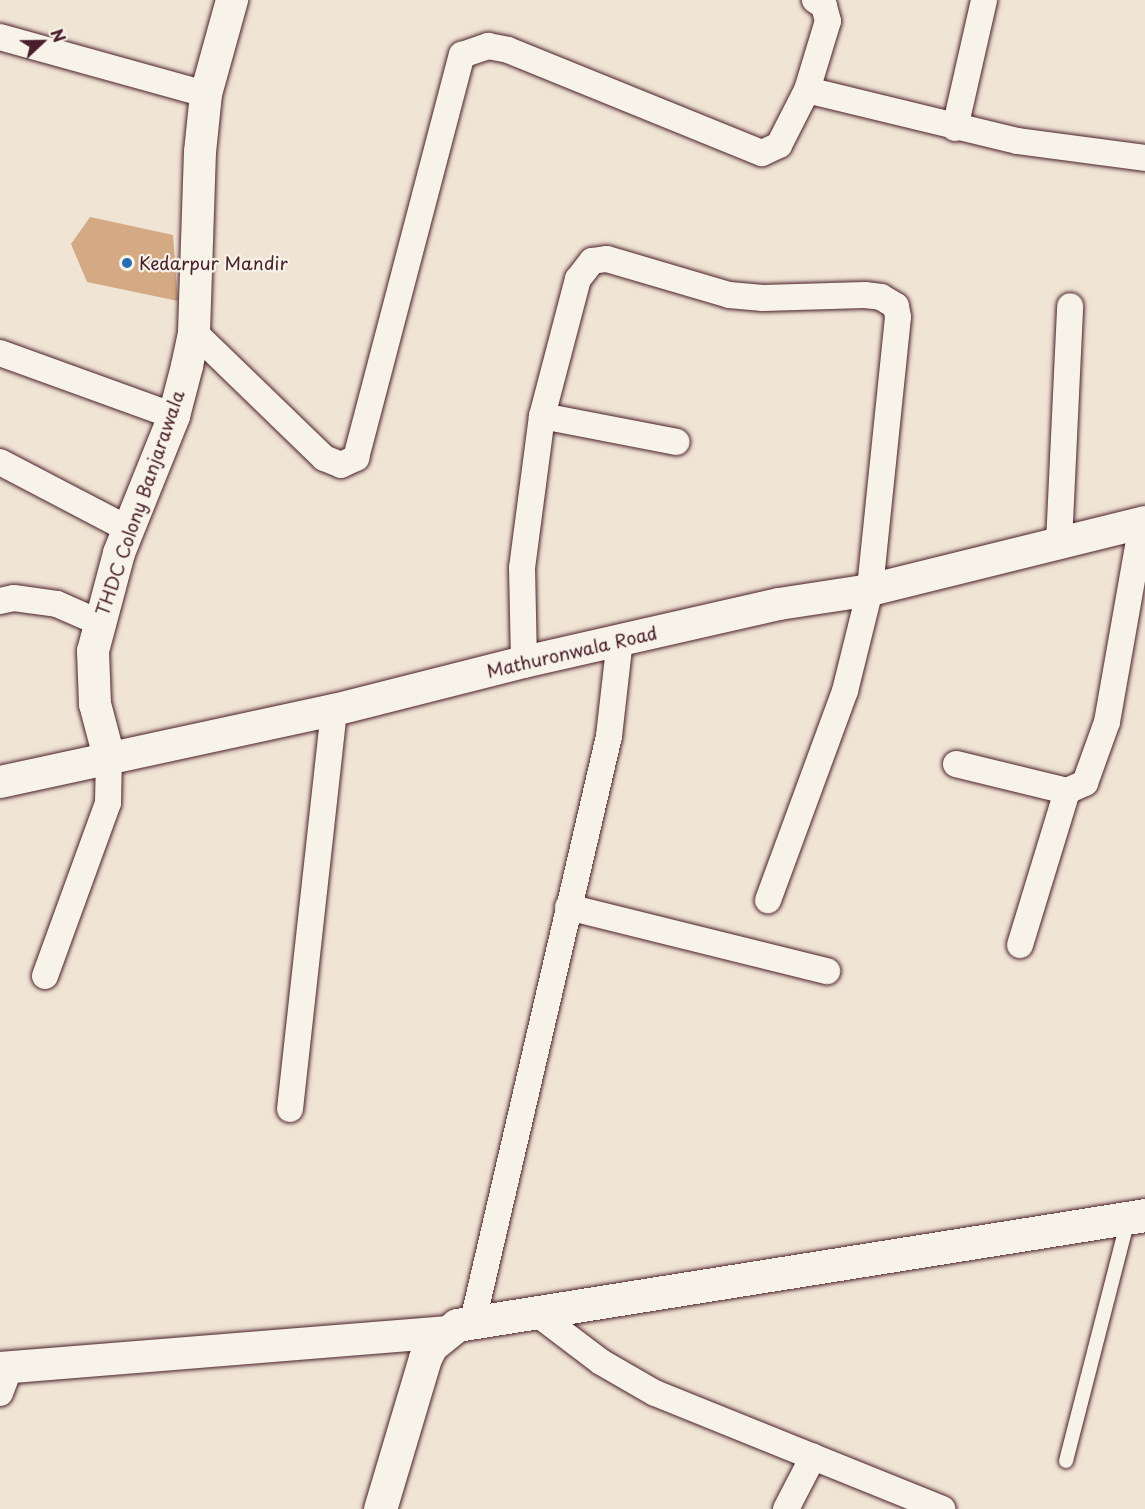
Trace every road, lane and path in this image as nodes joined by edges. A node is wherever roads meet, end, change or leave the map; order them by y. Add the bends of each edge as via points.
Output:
1 (232, 0) edge
2 (815, 0) edge
3 (984, 0) edge
4 (0, 37) edge
5 (807, 90) junction
6 (206, 94) junction
7 (955, 128) junction
8 (1145, 158) edge
9 (1070, 306) dead end
10 (194, 332) junction
11 (0, 353) edge
12 (174, 416) junction
13 (543, 416) junction
14 (677, 442) dead end
15 (0, 462) edge
16 (1143, 523) edge
17 (130, 530) junction
18 (1059, 543) junction
19 (870, 590) junction
20 (0, 601) edge
21 (98, 622) junction
22 (620, 640) junction
23 (524, 662) junction
24 (334, 710) junction
25 (110, 757) junction
26 (956, 764) dead end
27 (0, 782) edge
28 (1067, 791) junction
29 (768, 900) dead end
30 (568, 908) junction
31 (1020, 945) dead end
32 (827, 971) dead end
33 (45, 976) dead end
34 (290, 1109) dead end
35 (1137, 1217) edge
36 (535, 1312) junction
37 (459, 1327) junction
38 (3, 1376) edge
39 (813, 1457) junction
40 (1066, 1461) dead end
41 (380, 1509) edge
42 (786, 1509) edge
43 (942, 1509) edge

1 - 6 street, THDC Colony Banjarawala
2 - 5 street via 824,6 828,21
3 - 7 street
4 - 6 street
5 - 7 street
5 - 10 street via 779,146 762,153 508,50 488,46 462,55 360,449 349,463 341,465 324,458 301,440
6 - 10 street, THDC Colony Banjarawala via 200,152
7 - 8 street
9 - 18 street
10 - 12 street, THDC Colony Banjarawala
11 - 12 street
12 - 17 street, THDC Colony Banjarawala
13 - 14 street
13 - 19 street via 578,279 592,261 607,259 729,295 866,296 891,302 898,317
13 - 23 street via 522,568
15 - 17 street
16 - 18 street, Mathuronwala Road
16 - 28 street via 1107,722 1091,774 1085,783
17 - 21 street, THDC Colony Banjarawala
18 - 19 street, Mathuronwala Road
19 - 22 street, Mathuronwala Road via 779,604
19 - 29 street via 844,691
20 - 21 street via 14,598 57,604
21 - 25 street, THDC Colony Banjarawala via 93,677
22 - 23 street, Mathuronwala Road
22 - 30 street via 609,736
23 - 24 street, Mathuronwala Road
24 - 25 street, Mathuronwala Road
24 - 34 street
25 - 27 street, Mathuronwala Road
25 - 33 street via 108,803
26 - 28 street
28 - 31 street
30 - 32 street
30 - 37 street
35 - 36 main road
35 - 40 lane
36 - 37 main road
36 - 39 street via 601,1362 655,1393
37 - 38 street
37 - 41 main road via 425,1358
39 - 42 street
39 - 43 street

